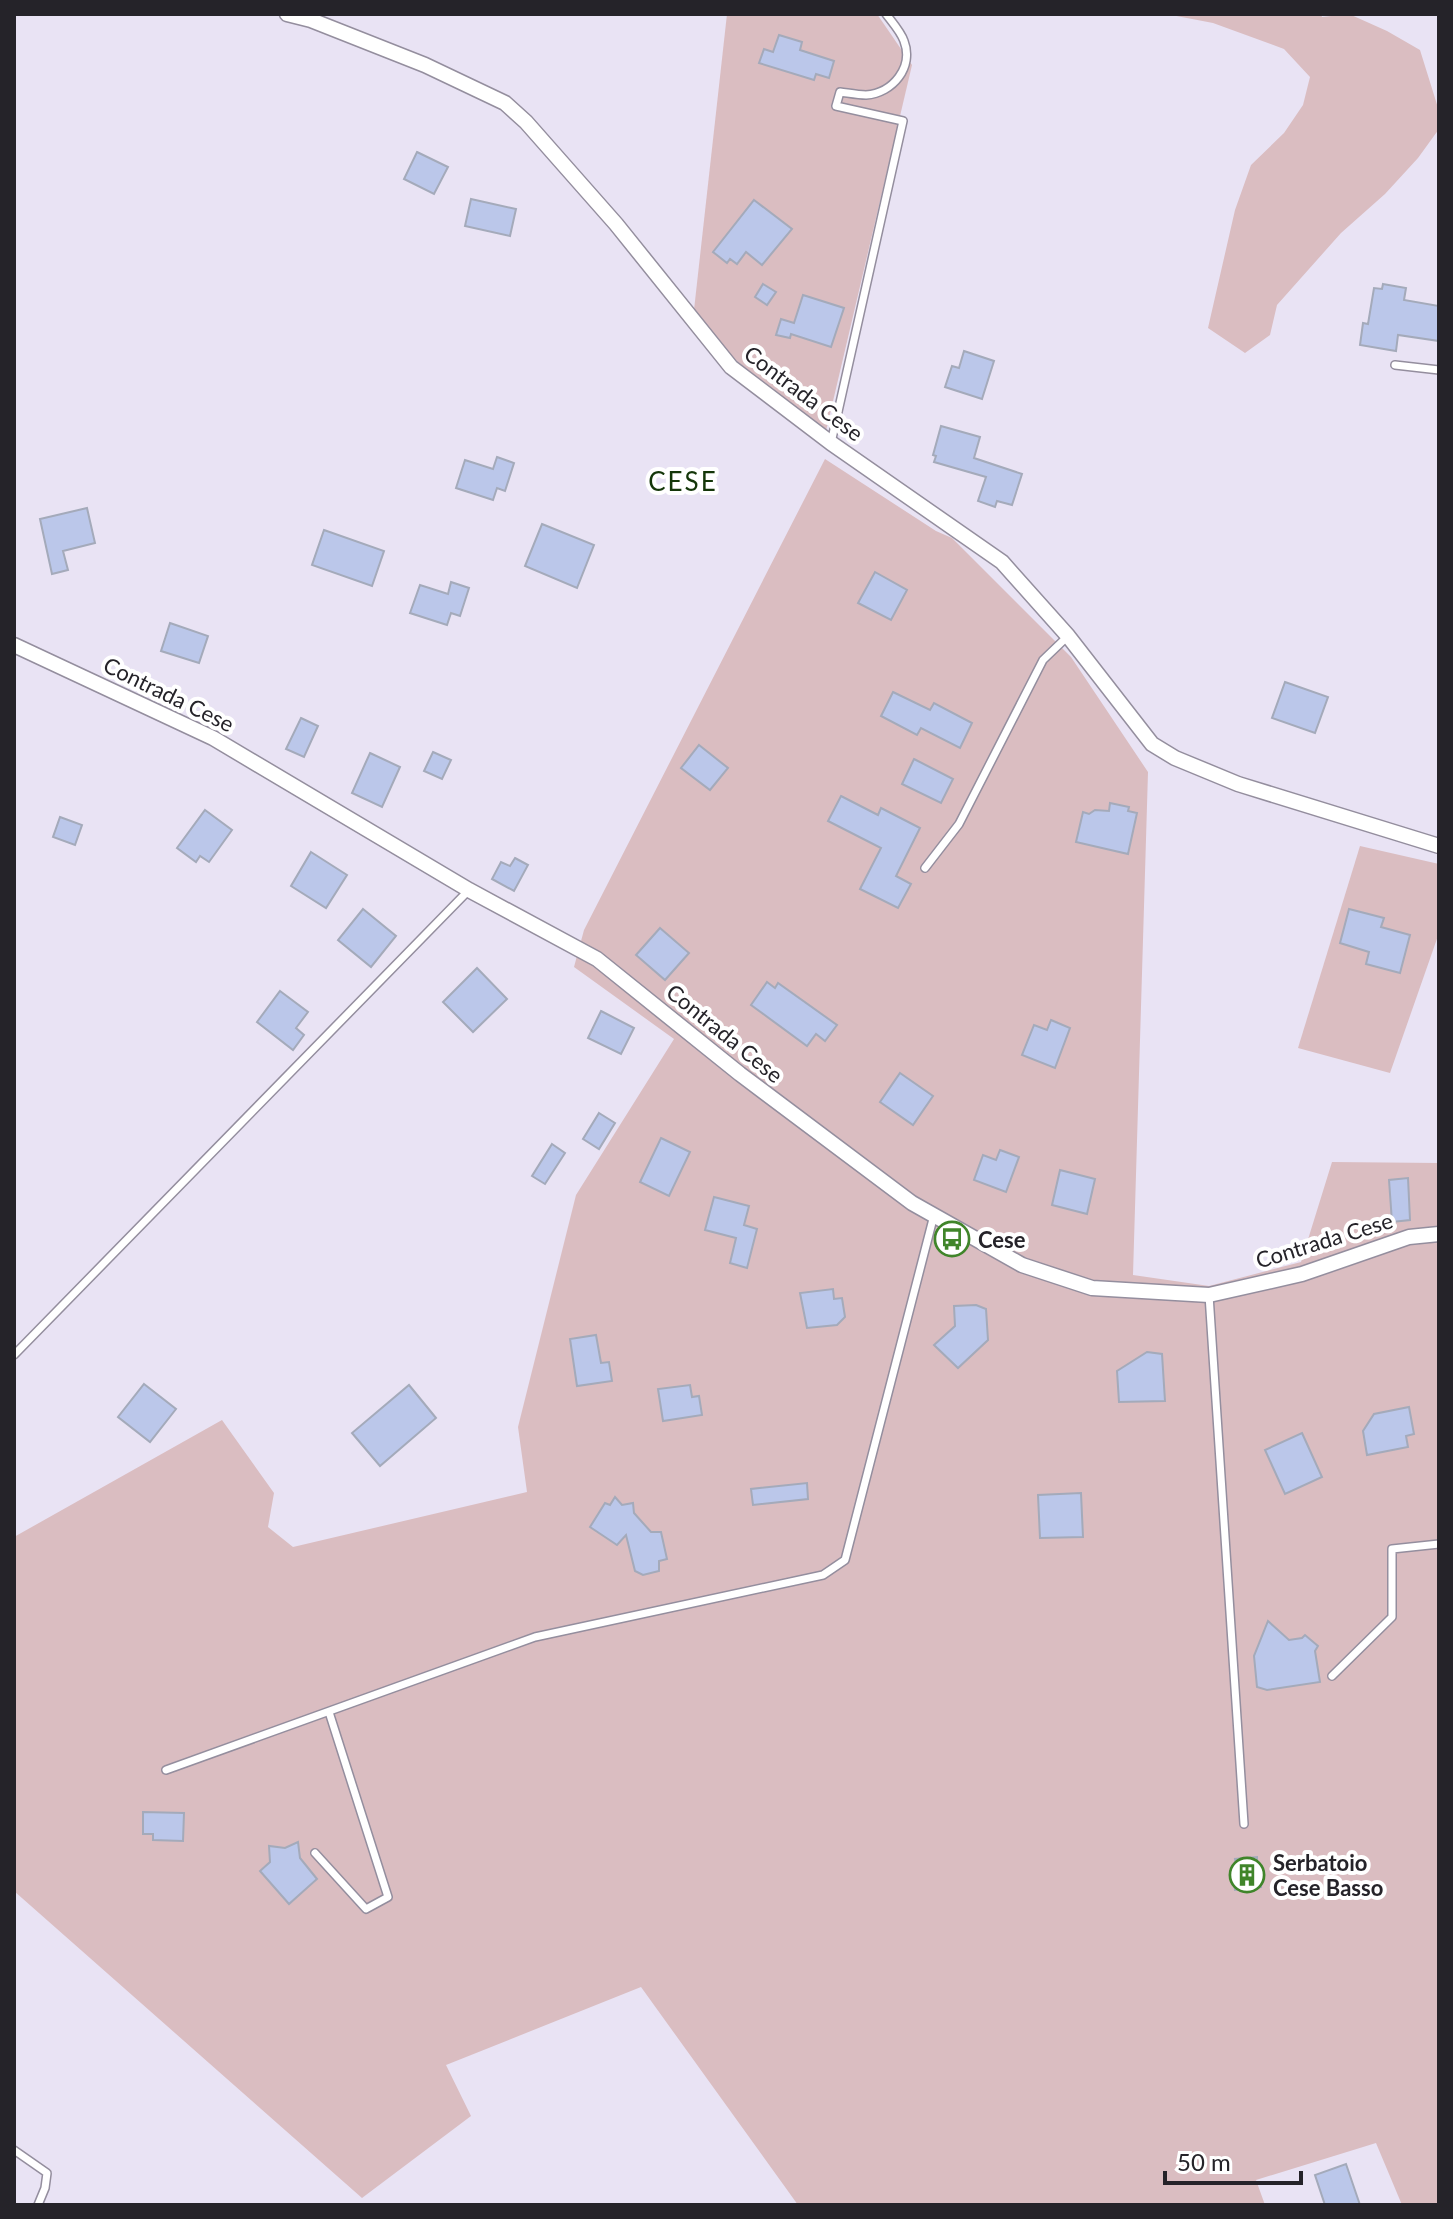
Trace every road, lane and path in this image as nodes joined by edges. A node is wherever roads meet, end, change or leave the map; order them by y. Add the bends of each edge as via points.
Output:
1 (287, 14) edge
2 (886, 14) edge
3 (1395, 365) dead end
4 (1439, 370) edge
5 (831, 443) junction
6 (1068, 636) junction
7 (14, 645) edge
8 (1439, 846) edge
9 (925, 868) dead end
10 (469, 890) junction
11 (934, 1215) junction
12 (1439, 1234) edge
13 (1209, 1295) junction
14 (14, 1355) edge
15 (1439, 1544) edge
16 (1332, 1676) dead end
17 (329, 1712) junction
18 (166, 1770) dead end
19 (1244, 1824) dead end
20 (315, 1853) dead end
21 (14, 2150) edge
22 (38, 2205) edge

1 - 5 street, Contrada Cese via 425,65 505,103 616,224 731,367
2 - 5 lane via 904,40 907,60 900,77 887,89 866,95 840,92 836,106 903,121
3 - 4 lane
5 - 6 street, Contrada Cese via 1002,562
6 - 8 street, Contrada Cese via 1152,744 1175,758 1238,784
6 - 9 lane via 1043,660 959,824
7 - 10 street, Contrada Cese via 213,738
10 - 11 street, Contrada Cese via 597,959 813,1130
10 - 14 lane
11 - 13 street, Contrada Cese via 1022,1265 1092,1288
11 - 17 lane via 845,1560 823,1575 535,1637
12 - 13 street, Contrada Cese via 1409,1237 1302,1274
13 - 19 lane
15 - 16 lane via 1392,1549 1392,1617
17 - 18 lane
17 - 20 lane via 388,1897 366,1909
21 - 22 lane via 47,2173

